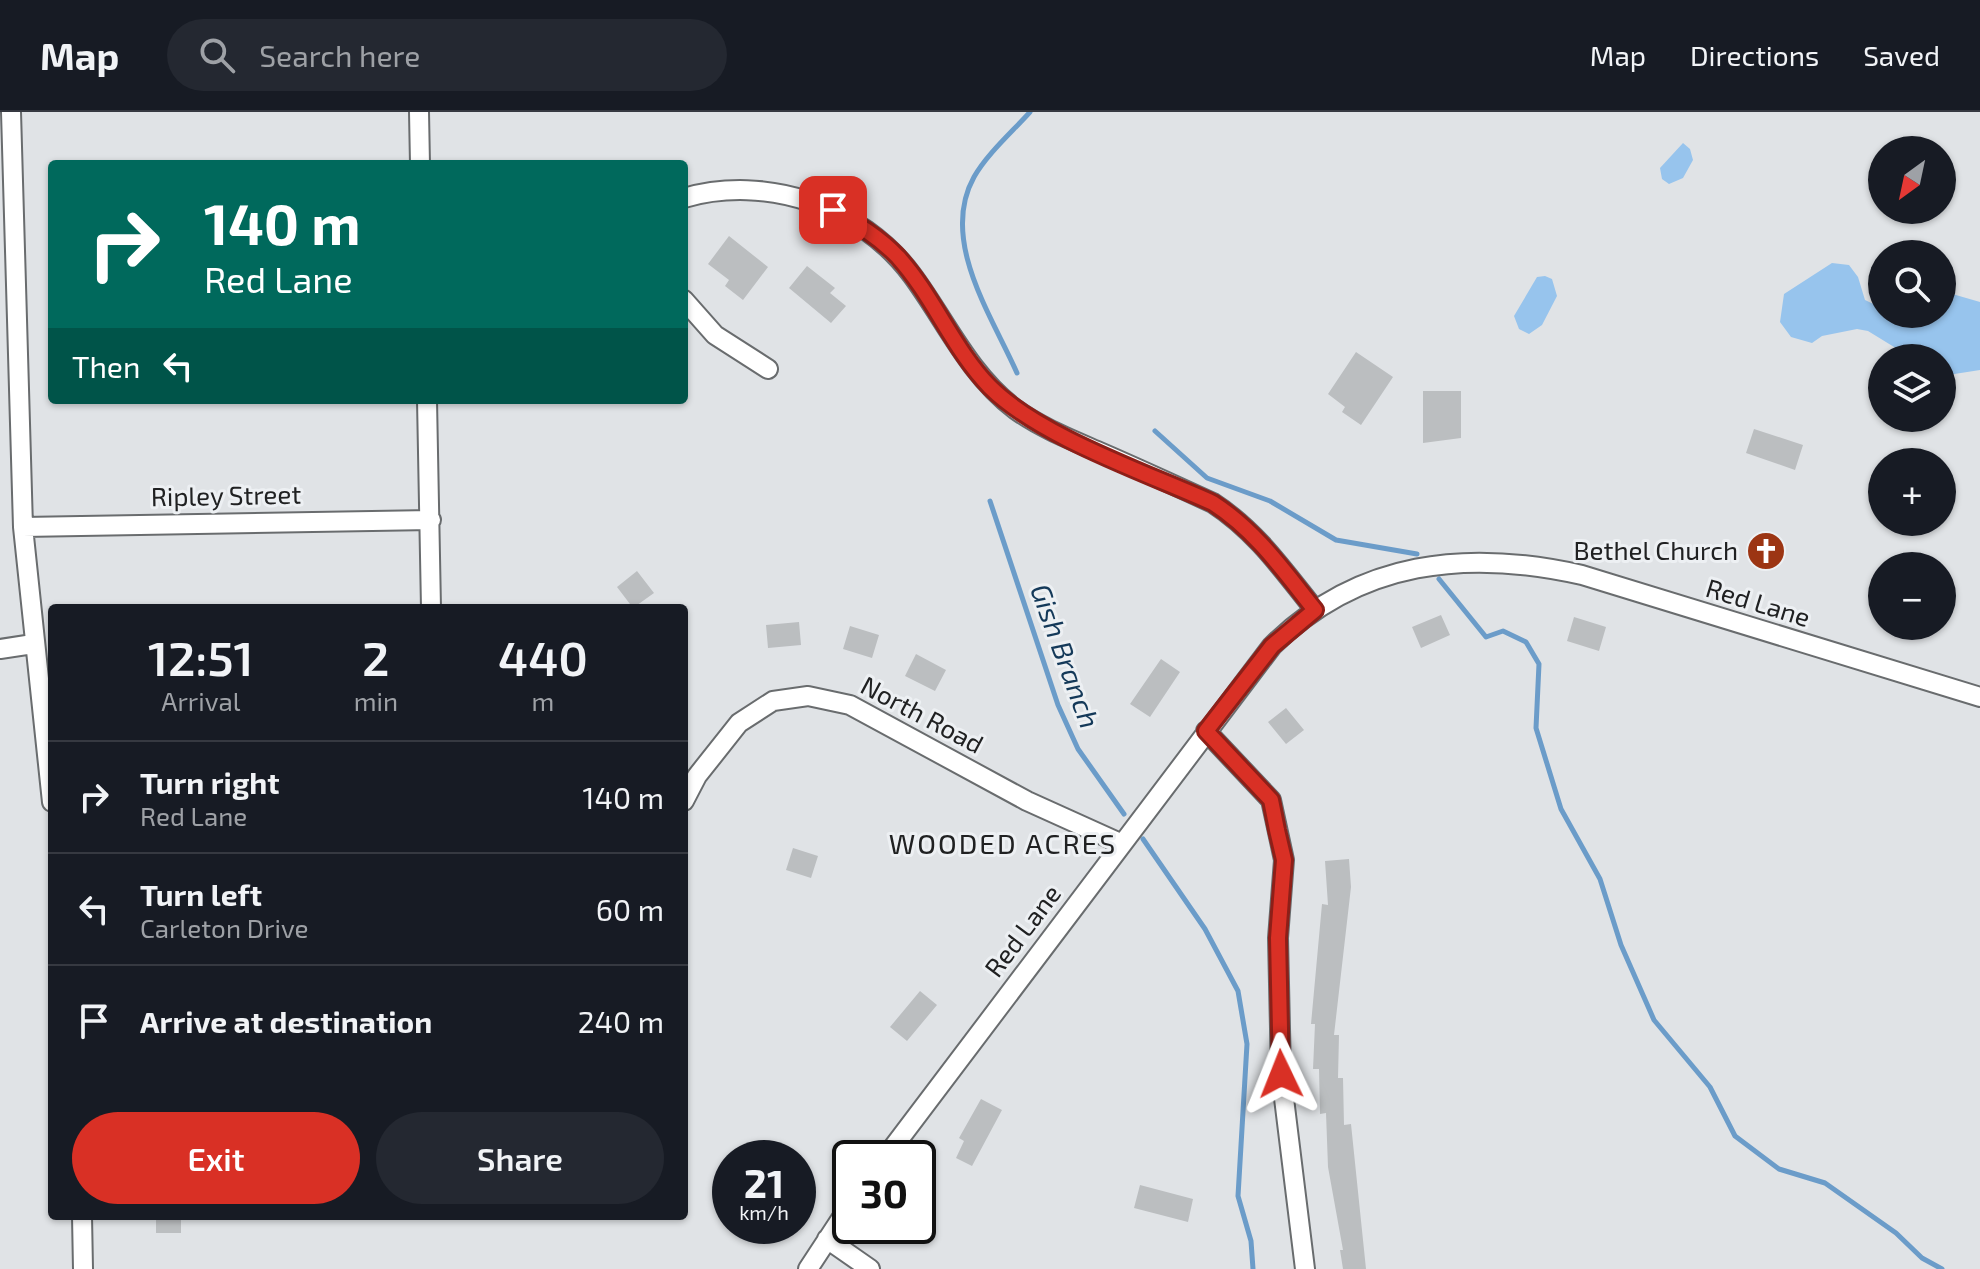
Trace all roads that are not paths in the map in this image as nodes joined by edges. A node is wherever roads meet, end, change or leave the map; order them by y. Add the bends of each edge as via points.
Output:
1 (11, 112) edge
2 (419, 112) edge
3 (420, 160) edge
4 (688, 197) edge
5 (688, 305) edge
6 (768, 369) dead end
7 (427, 404) edge
8 (431, 520) junction
9 (23, 527) junction
10 (431, 604) edge
11 (1315, 610) junction
12 (33, 644) junction
13 (0, 649) edge
14 (1980, 697) edge
15 (1206, 731) junction
16 (48, 769) edge
17 (688, 794) edge
18 (1120, 843) junction
19 (898, 1140) edge
20 (82, 1220) edge
21 (832, 1232) edge
22 (827, 1239) junction
23 (83, 1269) edge
24 (808, 1269) edge
25 (870, 1269) edge
26 (1305, 1269) edge

1 - 9 street
2 - 3 street
4 - 11 street via 721,191 777,193 833,210 859,225 897,256 970,364 1015,409 1236,518
5 - 6 street via 715,335
7 - 8 street
8 - 9 street, Ripley Street
8 - 10 street
9 - 12 street
11 - 14 street, Red Lane via 1369,583 1440,564 1489,560 1538,565
11 - 15 street, Red Lane via 1272,646
12 - 13 street
12 - 16 street
15 - 18 street, Red Lane
15 - 26 street via 1271,800 1284,860 1278,938 1281,1074
17 - 18 street, North Road via 739,723 773,701 808,696 850,705 1027,801
18 - 19 street, Red Lane
20 - 23 street
21 - 22 street
22 - 24 street
22 - 25 street

